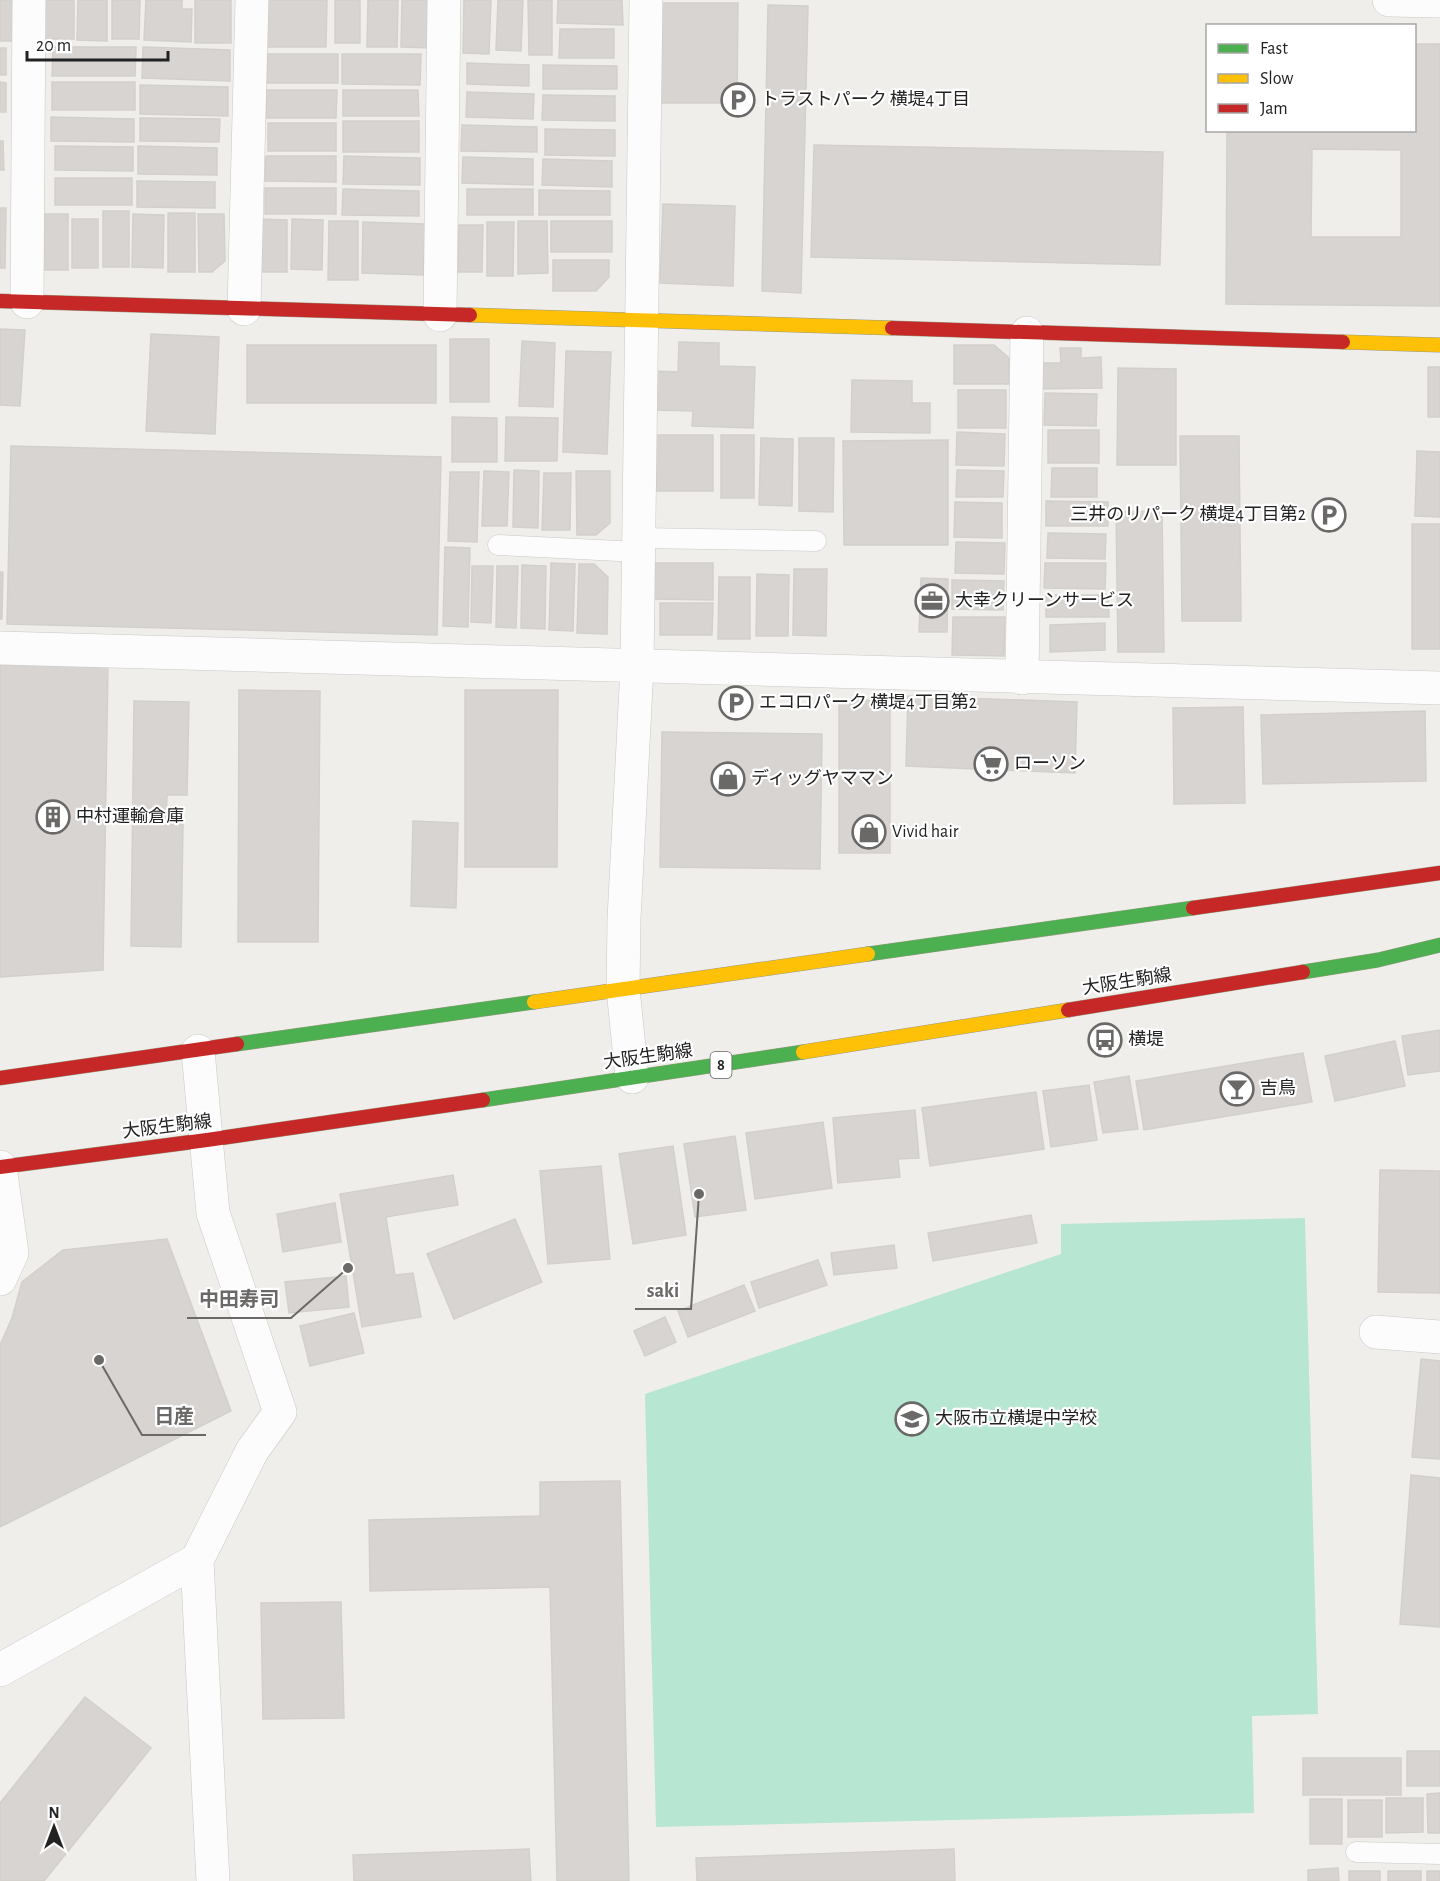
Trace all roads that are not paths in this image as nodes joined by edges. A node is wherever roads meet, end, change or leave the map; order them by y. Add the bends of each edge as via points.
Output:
1 (28, 0) edge
2 (252, 0) edge
3 (444, 0) edge
4 (646, 0) edge
5 (1389, 0) edge
6 (1440, 1) edge
7 (13, 302) edge
8 (244, 309) junction
9 (440, 315) junction
10 (642, 321) junction
11 (1028, 333) junction
12 (1440, 345) edge
13 (816, 541) dead end
14 (498, 545) dead end
15 (639, 545) junction
16 (0, 648) edge
17 (637, 667) junction
18 (1022, 678) junction
19 (1440, 688) edge
20 (1440, 873) edge
21 (1440, 945) edge
22 (623, 989) junction
23 (198, 1051) junction
24 (632, 1077) junction
25 (0, 1078) edge
26 (207, 1140) junction
27 (0, 1167) edge
28 (0, 1278) edge
29 (1376, 1332) dead end
30 (1440, 1337) edge
31 (196, 1560) junction
32 (0, 1670) edge
33 (1356, 1852) dead end
34 (1440, 1854) edge
35 (213, 1881) edge

1 - 7 street
2 - 8 street
3 - 9 street
4 - 10 street
5 - 6 street
7 - 8 main road
8 - 9 main road
9 - 10 main road
10 - 11 main road
10 - 15 street
11 - 12 main road
11 - 18 street
13 - 15 lane
14 - 15 lane
15 - 17 street
16 - 17 street
17 - 18 street
17 - 22 street
18 - 19 street
20 - 22 main road
21 - 24 main road, 大阪生駒線 / 8 via 1378,960
22 - 23 main road
22 - 24 street
23 - 25 main road
23 - 26 street
24 - 26 main road, 大阪生駒線 / 8
26 - 27 main road, 大阪生駒線 / 8
26 - 31 street via 213,1213 280,1412 252,1451
27 - 28 street via 12,1253
29 - 30 street
31 - 32 street
31 - 35 street
33 - 34 lane

